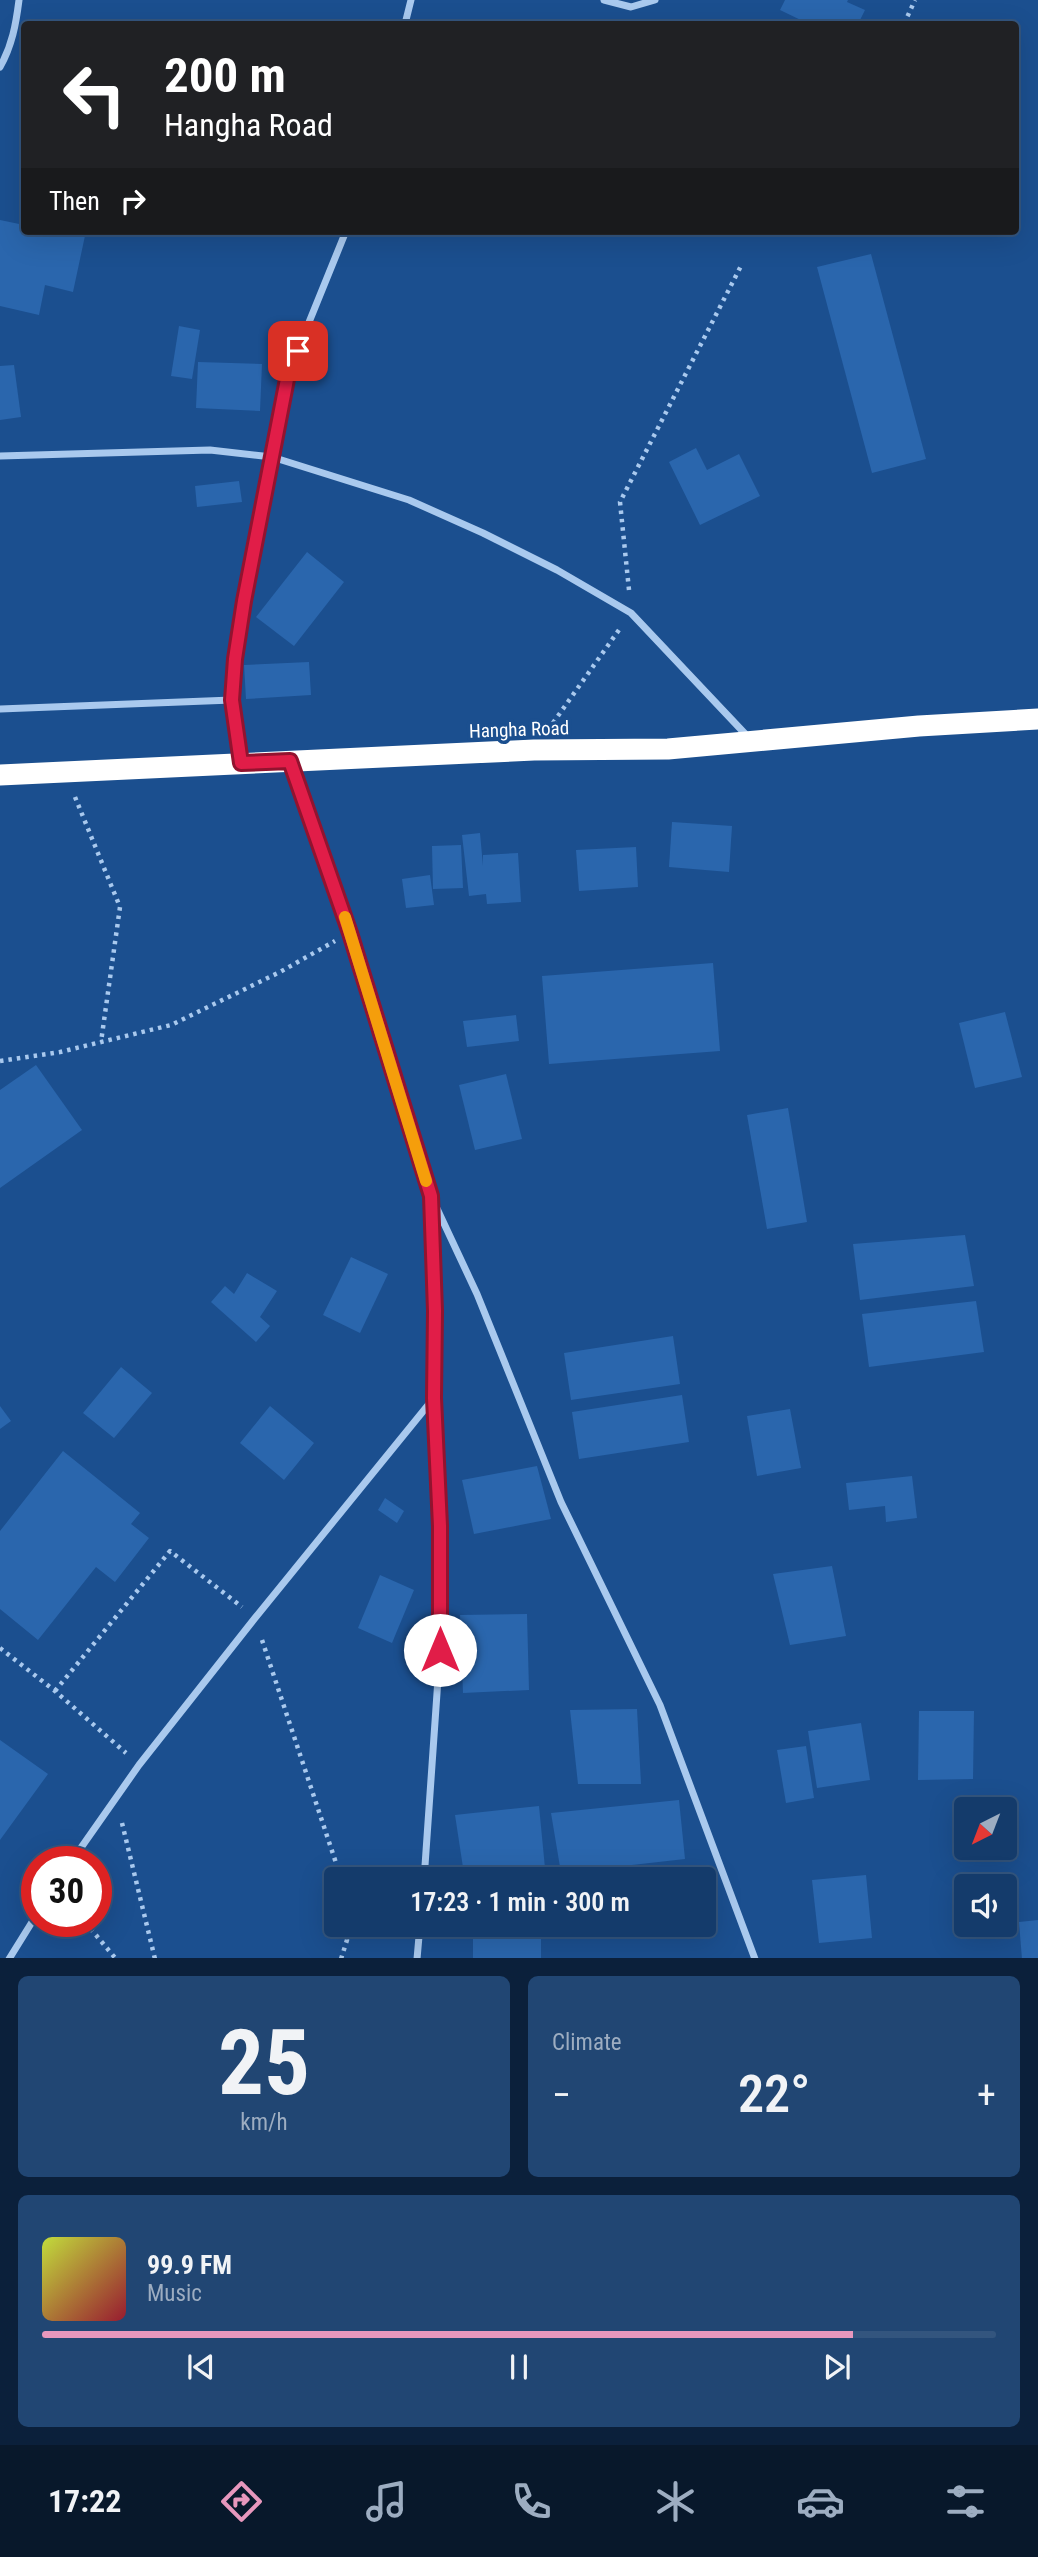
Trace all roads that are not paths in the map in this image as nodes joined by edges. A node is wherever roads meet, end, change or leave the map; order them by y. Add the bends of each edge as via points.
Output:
1 (19, 0) edge
2 (411, 0) edge
3 (604, 0) edge
4 (655, 0) edge
5 (406, 21) edge
6 (0, 67) edge
7 (344, 235) edge
8 (0, 456) edge
9 (272, 457) junction
10 (232, 700) junction
11 (0, 709) edge
12 (1038, 719) edge
13 (753, 742) junction
14 (290, 761) junction
15 (241, 763) junction
16 (0, 775) edge
17 (431, 1196) junction
18 (434, 1398) junction
19 (82, 1846) edge
20 (425, 1867) edge
21 (22, 1937) edge
22 (419, 1937) edge
23 (9, 1958) edge
24 (417, 1958) edge
25 (755, 1958) edge

1 - 6 street via 8,53
2 - 5 street
3 - 4 street via 631,8
7 - 9 street via 288,374
8 - 9 street via 210,450
9 - 10 street via 244,601
9 - 13 street via 421,506 557,570 631,612
10 - 11 street
10 - 15 street
12 - 13 highway, Hangha Road
13 - 14 highway, Hangha Road via 668,749
14 - 15 highway, Hangha Road
14 - 17 street via 350,933
15 - 16 highway, Hangha Road
17 - 18 street
17 - 25 street via 477,1294 561,1502 660,1705
18 - 19 street via 139,1765
18 - 20 street via 440,1650
21 - 23 street
22 - 24 street

